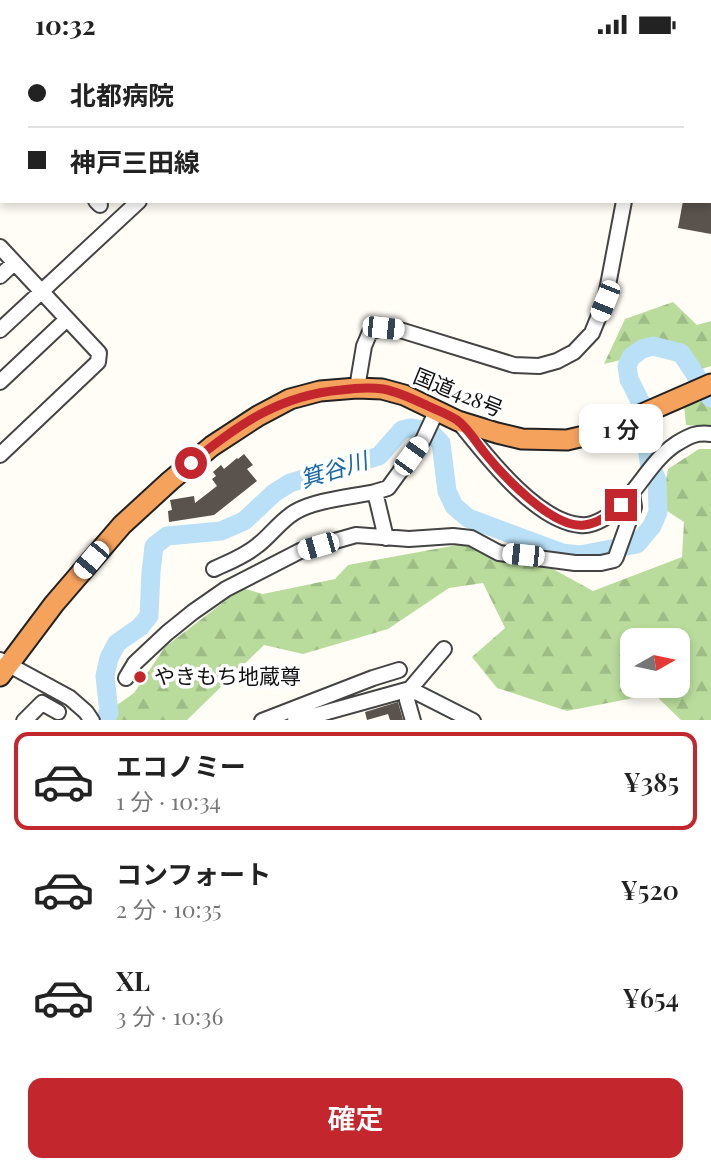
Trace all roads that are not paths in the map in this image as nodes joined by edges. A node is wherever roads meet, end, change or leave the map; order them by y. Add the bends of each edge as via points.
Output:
1 (137, 203) edge
2 (624, 203) edge
3 (0, 247) edge
4 (14, 263) junction
5 (0, 276) edge
6 (40, 291) junction
7 (67, 319) junction
8 (0, 330) edge
9 (0, 382) edge
10 (711, 384) edge
11 (357, 388) junction
12 (434, 416) junction
13 (458, 421) junction
14 (711, 434) edge
15 (0, 455) edge
16 (375, 492) junction
17 (632, 493) junction
18 (386, 538) junction
19 (214, 569) dead end
20 (444, 649) dead end
21 (3, 667) edge
22 (399, 670) dead end
23 (126, 678) dead end
24 (410, 689) junction
25 (349, 704) junction
26 (58, 712) dead end
27 (24, 720) edge
28 (92, 720) edge
29 (262, 720) edge
30 (295, 720) edge
31 (354, 720) edge
32 (413, 720) edge
33 (472, 720) edge

1 - 6 street
2 - 11 street via 605,301 592,333 574,352 539,366 514,365 383,328 370,332
3 - 4 street
4 - 5 street
4 - 6 street
6 - 7 street
6 - 8 street
7 - 9 street
7 - 15 street via 99,353 99,362
10 - 13 highway, 国道428号 via 601,432 567,440 522,439
11 - 12 highway, 国道428号 via 404,395
11 - 21 highway, 国道428号 via 290,399 212,446 122,525
12 - 13 highway, 国道428号
12 - 16 street via 423,440 388,488
13 - 17 street via 516,488 566,522 582,526 596,522
14 - 17 street via 699,432 685,438 659,458
16 - 18 street
16 - 19 street via 296,511 248,553
17 - 18 street via 634,507 619,550 614,560 601,563 499,553 471,538
18 - 23 street via 356,535 300,551 240,581 167,633
20 - 24 street
21 - 28 street via 60,693
22 - 29 street
24 - 25 street
24 - 32 street via 407,700
24 - 33 street
25 - 30 street
25 - 31 street
26 - 27 street via 42,703

